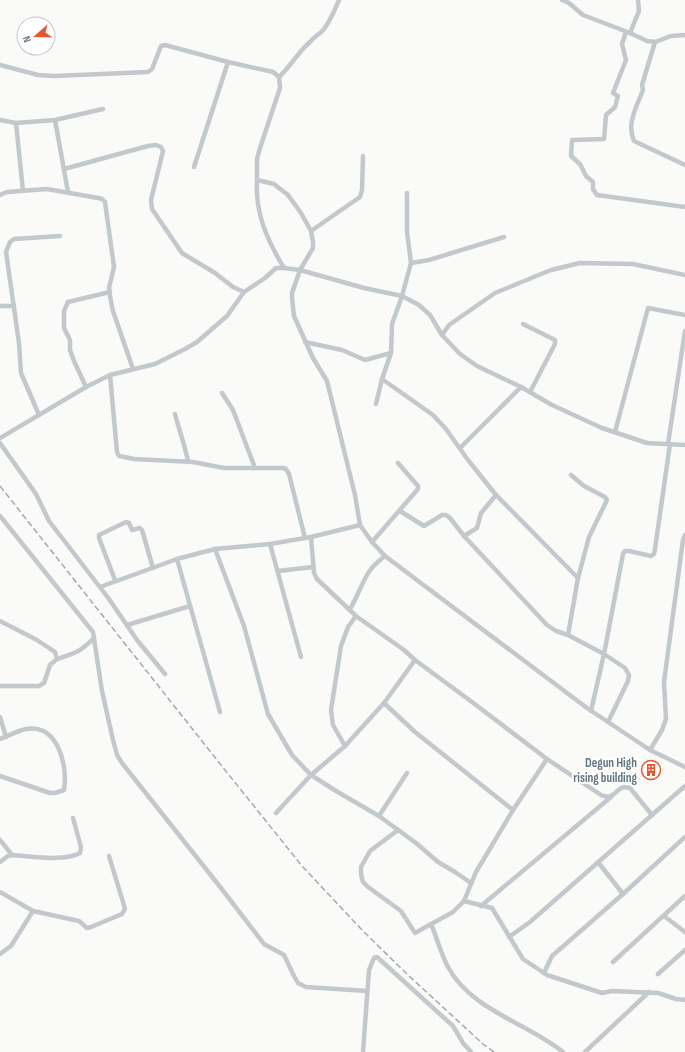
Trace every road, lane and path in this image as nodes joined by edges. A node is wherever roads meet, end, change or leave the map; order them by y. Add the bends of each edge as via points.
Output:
1 (339, 0) edge
2 (562, 0) edge
3 (638, 0) edge
4 (570, 2) edge
5 (628, 32) junction
6 (685, 35) edge
7 (655, 42) junction
8 (228, 62) junction
9 (0, 65) edge
10 (279, 77) junction
11 (103, 109) dead end
12 (0, 120) edge
13 (55, 120) junction
14 (16, 123) junction
15 (363, 156) dead end
16 (685, 165) edge
17 (194, 167) dead end
18 (64, 169) junction
19 (257, 180) junction
20 (23, 191) junction
21 (68, 192) junction
22 (407, 193) dead end
23 (0, 195) edge
24 (685, 207) edge
25 (311, 231) junction
26 (60, 236) dead end
27 (504, 237) dead end
28 (411, 263) junction
29 (284, 268) junction
30 (300, 270) junction
31 (685, 276) edge
32 (110, 292) junction
33 (244, 292) junction
34 (402, 296) junction
35 (0, 306) edge
36 (14, 306) junction
37 (685, 315) edge
38 (523, 324) dead end
39 (685, 331) edge
40 (442, 335) junction
41 (305, 342) junction
42 (391, 353) junction
43 (132, 369) junction
44 (110, 375) junction
45 (382, 379) junction
46 (86, 387) junction
47 (521, 387) junction
48 (530, 392) junction
49 (222, 393) dead end
50 (376, 404) dead end
51 (175, 414) dead end
52 (39, 415) junction
53 (615, 432) junction
54 (0, 438) edge
55 (0, 443) edge
56 (669, 444) junction
57 (685, 445) edge
58 (460, 448) junction
59 (188, 462) junction
60 (398, 463) dead end
61 (255, 468) junction
62 (571, 475) dead end
63 (496, 495) junction
64 (400, 511) junction
65 (0, 516) edge
66 (360, 525) junction
67 (685, 535) edge
68 (464, 536) junction
69 (311, 537) junction
70 (304, 538) junction
71 (372, 542) junction
72 (270, 544) junction
73 (215, 549) junction
74 (385, 556) junction
75 (177, 559) junction
76 (314, 567) junction
77 (153, 568) junction
78 (278, 571) junction
79 (578, 578) junction
80 (115, 580) junction
81 (100, 586) junction
82 (190, 606) junction
83 (350, 609) junction
84 (356, 616) junction
85 (0, 621) edge
86 (127, 625) junction
87 (568, 635) junction
88 (94, 638) junction
89 (604, 654) junction
90 (301, 657) dead end
91 (57, 659) junction
92 (415, 660) junction
93 (165, 674) dead end
94 (0, 686) edge
95 (384, 703) junction
96 (591, 711) junction
97 (220, 712) dead end
98 (0, 717) edge
99 (608, 722) junction
100 (6, 736) junction
101 (0, 739) edge
102 (345, 746) junction
103 (650, 750) junction
104 (547, 759) junction
105 (685, 767) edge
106 (407, 773) dead end
107 (311, 775) junction
108 (0, 776) edge
109 (685, 786) edge
110 (612, 796) junction
111 (514, 810) junction
112 (276, 813) dead end
113 (652, 815) junction
114 (379, 816) junction
115 (73, 818) dead end
116 (398, 830) junction
117 (685, 837) edge
118 (0, 840) edge
119 (12, 855) junction
120 (109, 856) dead end
121 (0, 862) edge
122 (598, 862) junction
123 (471, 884) junction
124 (0, 892) edge
125 (623, 894) junction
126 (685, 896) edge
127 (464, 901) junction
128 (481, 906) junction
129 (32, 911) junction
130 (664, 916) junction
131 (431, 924) junction
132 (685, 932) edge
133 (509, 937) junction
134 (685, 950) edge
135 (0, 954) edge
136 (613, 962) dead end
137 (544, 974) junction
138 (658, 974) dead end
139 (367, 991) junction
140 (649, 992) junction
141 (685, 1000) edge
142 (363, 1052) edge
143 (471, 1052) edge
144 (563, 1052) edge
145 (585, 1052) edge

1 - 10 street via 321,33 314,37
2 - 4 street
3 - 5 street via 639,11
4 - 5 street via 583,15
5 - 7 street
5 - 24 street via 622,44 626,60 613,93 618,96 615,107 606,114 604,138 572,140 572,156 593,182 593,189 597,195
6 - 7 street via 671,36
7 - 16 street via 642,85 643,90 630,126 631,134 634,141
8 - 9 street via 165,44 161,46 152,69 148,72 54,76 38,75
8 - 10 street via 273,72
8 - 17 street
10 - 19 street via 280,88 258,159
11 - 13 street
12 - 14 street
13 - 14 street
13 - 18 street
14 - 20 street
15 - 25 street via 360,197
18 - 21 street
18 - 33 street via 148,146 161,147 163,151 151,200 152,209 182,253
19 - 25 street via 274,184 288,195
19 - 29 street via 258,203 265,231
20 - 21 street via 47,189
20 - 23 street
21 - 32 street via 102,199 105,202 114,267
22 - 28 street via 407,232
25 - 30 street via 313,248
26 - 36 street via 14,239 10,242 6,252
27 - 28 street
28 - 34 street
29 - 30 street
29 - 33 street via 276,268
30 - 34 street
30 - 41 street via 292,298 294,316
31 - 40 street via 633,264 580,263 552,270 495,293 449,325
32 - 43 street via 113,310
32 - 46 street via 68,302 64,311 64,328 70,340 70,350
33 - 43 street via 227,316 197,342 155,364
34 - 40 street via 419,305 430,315
34 - 42 street via 392,324
35 - 36 street
36 - 52 street via 21,373
37 - 53 street via 648,308
38 - 48 street via 555,340
39 - 56 street
40 - 47 street via 471,362
41 - 42 street via 342,350 365,360
41 - 66 street via 327,381
42 - 45 street
43 - 44 street
44 - 46 street
44 - 59 street via 119,456
45 - 50 street
45 - 58 street via 432,415
46 - 52 street
47 - 48 street
47 - 58 street
48 - 53 street via 552,405
49 - 61 street via 233,410
51 - 59 street
52 - 54 street
53 - 56 street via 647,443
55 - 81 street via 36,494 49,521
56 - 57 street
56 - 89 street via 654,554 651,556 625,551 623,554
58 - 63 street
59 - 61 street via 224,468
60 - 64 street via 418,486
61 - 70 street via 286,469
62 - 79 street via 607,500 589,538
63 - 68 street via 481,513 477,528
63 - 79 street
64 - 68 street via 424,526 446,515
64 - 71 street
65 - 88 street via 93,632
66 - 69 street
66 - 71 street
67 - 103 street via 664,682 666,719
68 - 87 street via 547,625
69 - 70 street
69 - 76 street
70 - 72 street
71 - 74 street
72 - 73 street
72 - 78 street
73 - 75 street
73 - 107 street via 244,626 268,714 292,755
74 - 83 street via 372,568
74 - 96 street
75 - 77 street
75 - 82 street
76 - 78 street
76 - 83 street via 317,579
77 - 80 street
77 - 80 street via 142,530 132,530 126,522 99,536
78 - 90 street
79 - 87 street
80 - 81 street
81 - 86 street
82 - 86 street
82 - 97 street
83 - 84 street
84 - 92 street
84 - 102 street via 348,627 342,646 331,710 333,725
85 - 91 street via 55,652
86 - 93 street
87 - 89 street
88 - 91 street via 76,653
88 - 139 street via 102,691 117,755 122,763 264,944 284,955 298,983 306,987
89 - 96 street
89 - 99 street via 625,668 629,674
91 - 94 street via 50,665 44,682 39,686
92 - 95 street
92 - 104 street
95 - 102 street
95 - 111 street via 416,732
96 - 99 street
98 - 100 street
99 - 103 street
100 - 101 street
100 - 108 street via 25,729 39,730 51,736 57,744 63,763 64,790 50,793
102 - 107 street
103 - 105 street
104 - 110 street via 606,798
104 - 111 street
106 - 114 street
107 - 112 street
107 - 114 street
109 - 113 street
110 - 113 street via 620,788 630,788
110 - 128 street
111 - 123 street
113 - 122 street
114 - 116 street
115 - 119 street via 81,847 80,853 61,858
116 - 123 street
116 - 131 street via 370,851 360,874 368,887 401,911 415,933
117 - 125 street
118 - 119 street
119 - 121 street
120 - 129 street via 125,909 122,914 86,928 80,921
122 - 125 street
122 - 133 street via 530,922
123 - 127 street
124 - 129 street
125 - 137 street via 552,956
126 - 130 street
127 - 128 street
127 - 131 street via 454,912
128 - 133 street via 492,908
129 - 135 street via 11,946
130 - 132 street
130 - 136 street
131 - 144 street via 448,968 466,991
133 - 137 street via 523,959
134 - 138 street
137 - 140 street via 602,993
139 - 142 street
139 - 143 street via 368,970 377,957 453,1026 462,1043
140 - 141 street
140 - 145 street

